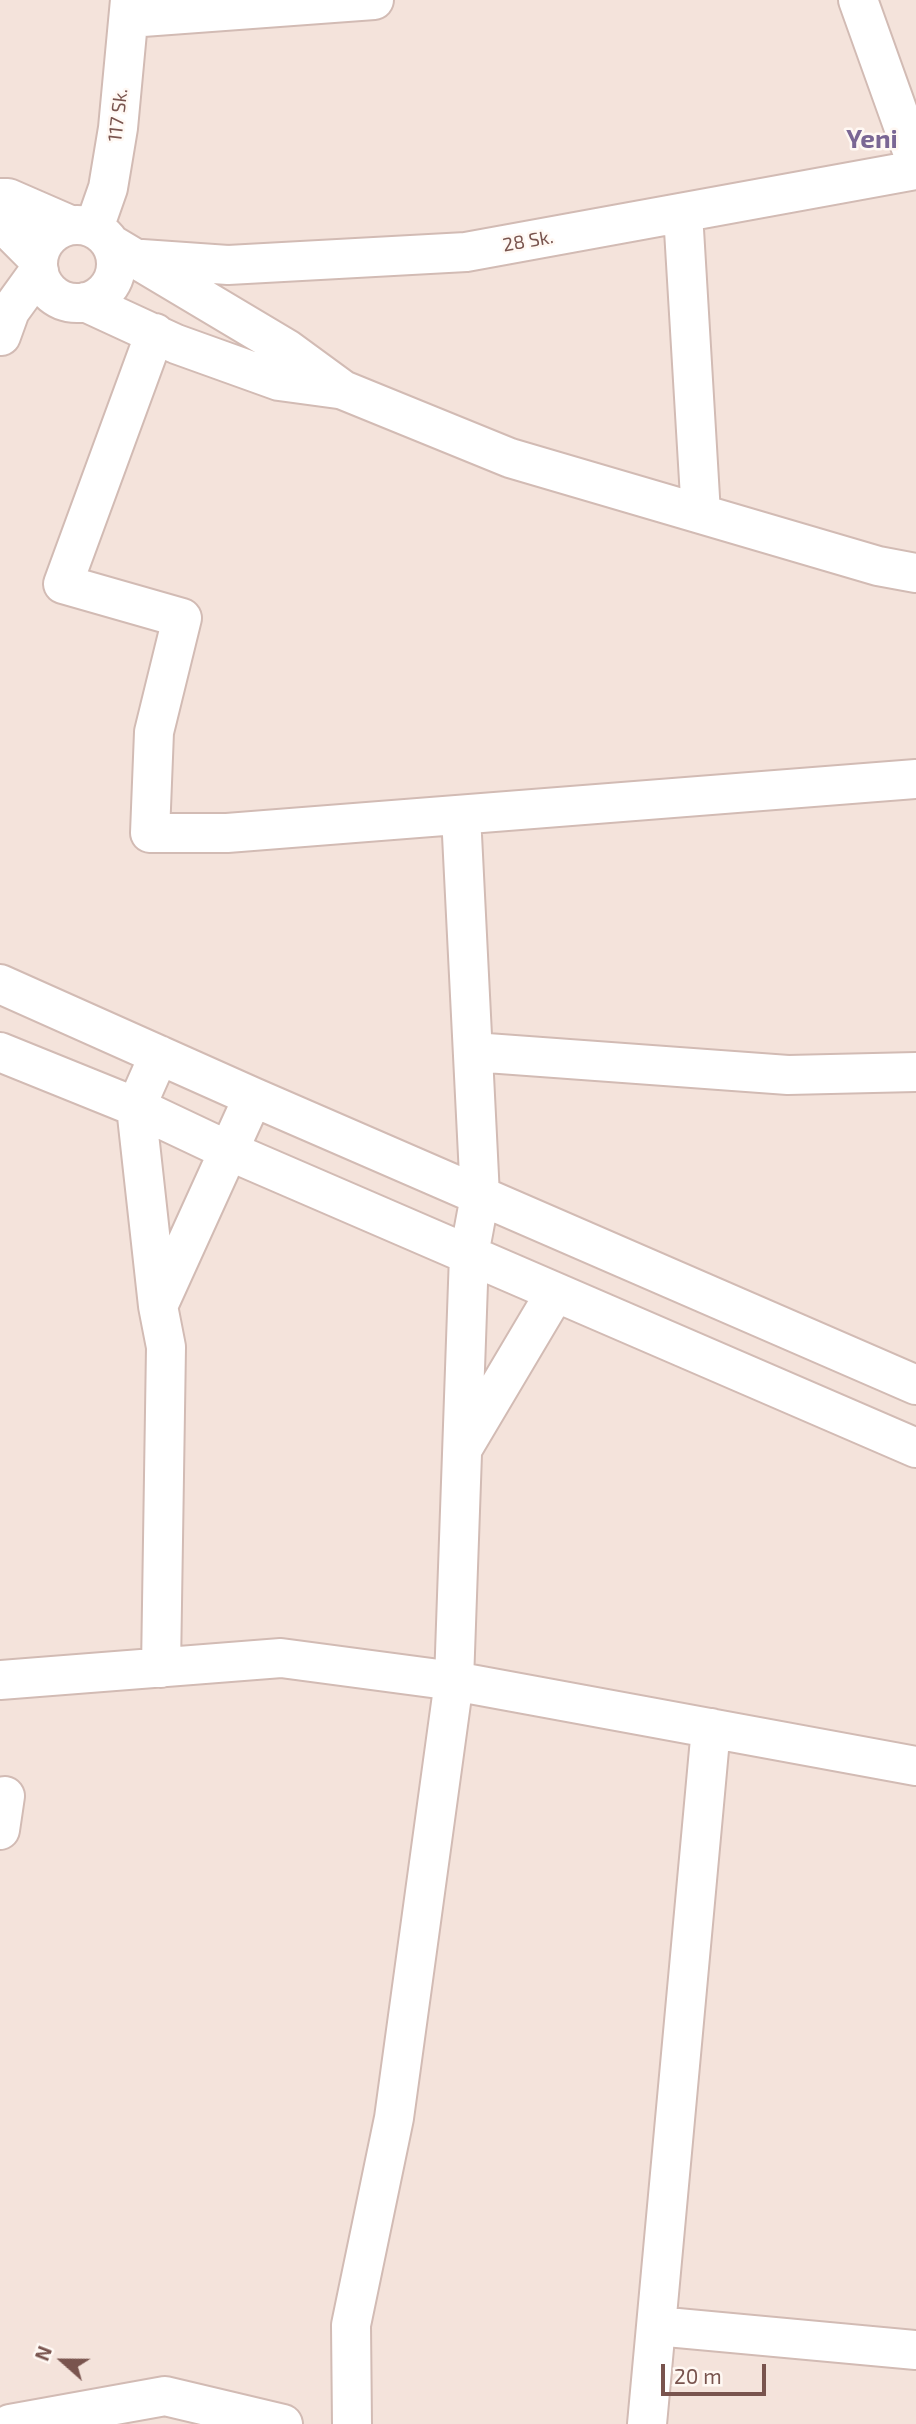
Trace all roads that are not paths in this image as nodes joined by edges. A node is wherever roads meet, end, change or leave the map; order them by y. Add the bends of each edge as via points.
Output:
1 (374, 0) edge
2 (858, 0) edge
3 (193, 6) edge
4 (129, 9) edge
5 (916, 162) edge
6 (916, 170) edge
7 (0, 198) edge
8 (683, 212) junction
9 (0, 221) edge
10 (103, 239) junction
11 (56, 283) junction
12 (155, 333) junction
13 (0, 336) edge
14 (344, 390) junction
15 (701, 514) junction
16 (916, 573) edge
17 (916, 779) edge
18 (461, 815) junction
19 (0, 984) edge
20 (0, 1052) edge
21 (473, 1052) junction
22 (159, 1055) junction
23 (916, 1072) edge
24 (253, 1097) junction
25 (136, 1107) junction
26 (229, 1151) junction
27 (480, 1196) junction
28 (468, 1255) junction
29 (555, 1293) junction
30 (158, 1306) junction
31 (916, 1385) edge
32 (916, 1448) edge
33 (462, 1450) junction
34 (161, 1668) junction
35 (0, 1680) edge
36 (454, 1681) junction
37 (711, 1728) junction
38 (916, 1766) edge
39 (656, 2326) junction
40 (916, 2350) edge
41 (10, 2424) edge
42 (283, 2424) edge
43 (352, 2424) edge
44 (647, 2424) edge

1 - 3 street
2 - 5 street
3 - 4 street
4 - 10 street, 117 Sk.
6 - 8 street, 28 Sk.
7 - 10 street
8 - 10 street, 28 Sk. via 466,252 228,265
8 - 15 street
9 - 11 street
10 - 11 street via 58,229 48,237
10 - 11 street via 116,256 116,268 113,280 96,298
10 - 14 street via 287,349
11 - 12 street
11 - 13 street via 10,311
12 - 14 street via 279,381
12 - 18 street via 63,584 182,618 154,732 150,833 227,833
14 - 15 street via 510,458
15 - 16 street
17 - 18 street
18 - 21 street
19 - 22 street
20 - 25 street
21 - 23 street via 788,1075
21 - 27 street
22 - 24 street
22 - 25 street
24 - 26 street
24 - 27 street
25 - 26 street
25 - 30 street
26 - 28 street
26 - 30 street
27 - 28 street
27 - 31 street
28 - 29 street
28 - 33 street
29 - 32 street
29 - 33 street
30 - 34 street via 166,1347
33 - 36 street
34 - 35 street
34 - 36 street via 281,1658
36 - 37 street
36 - 43 street via 394,2118 351,2325
37 - 38 street
37 - 39 street
39 - 40 street
39 - 44 street
41 - 42 street via 165,2396

